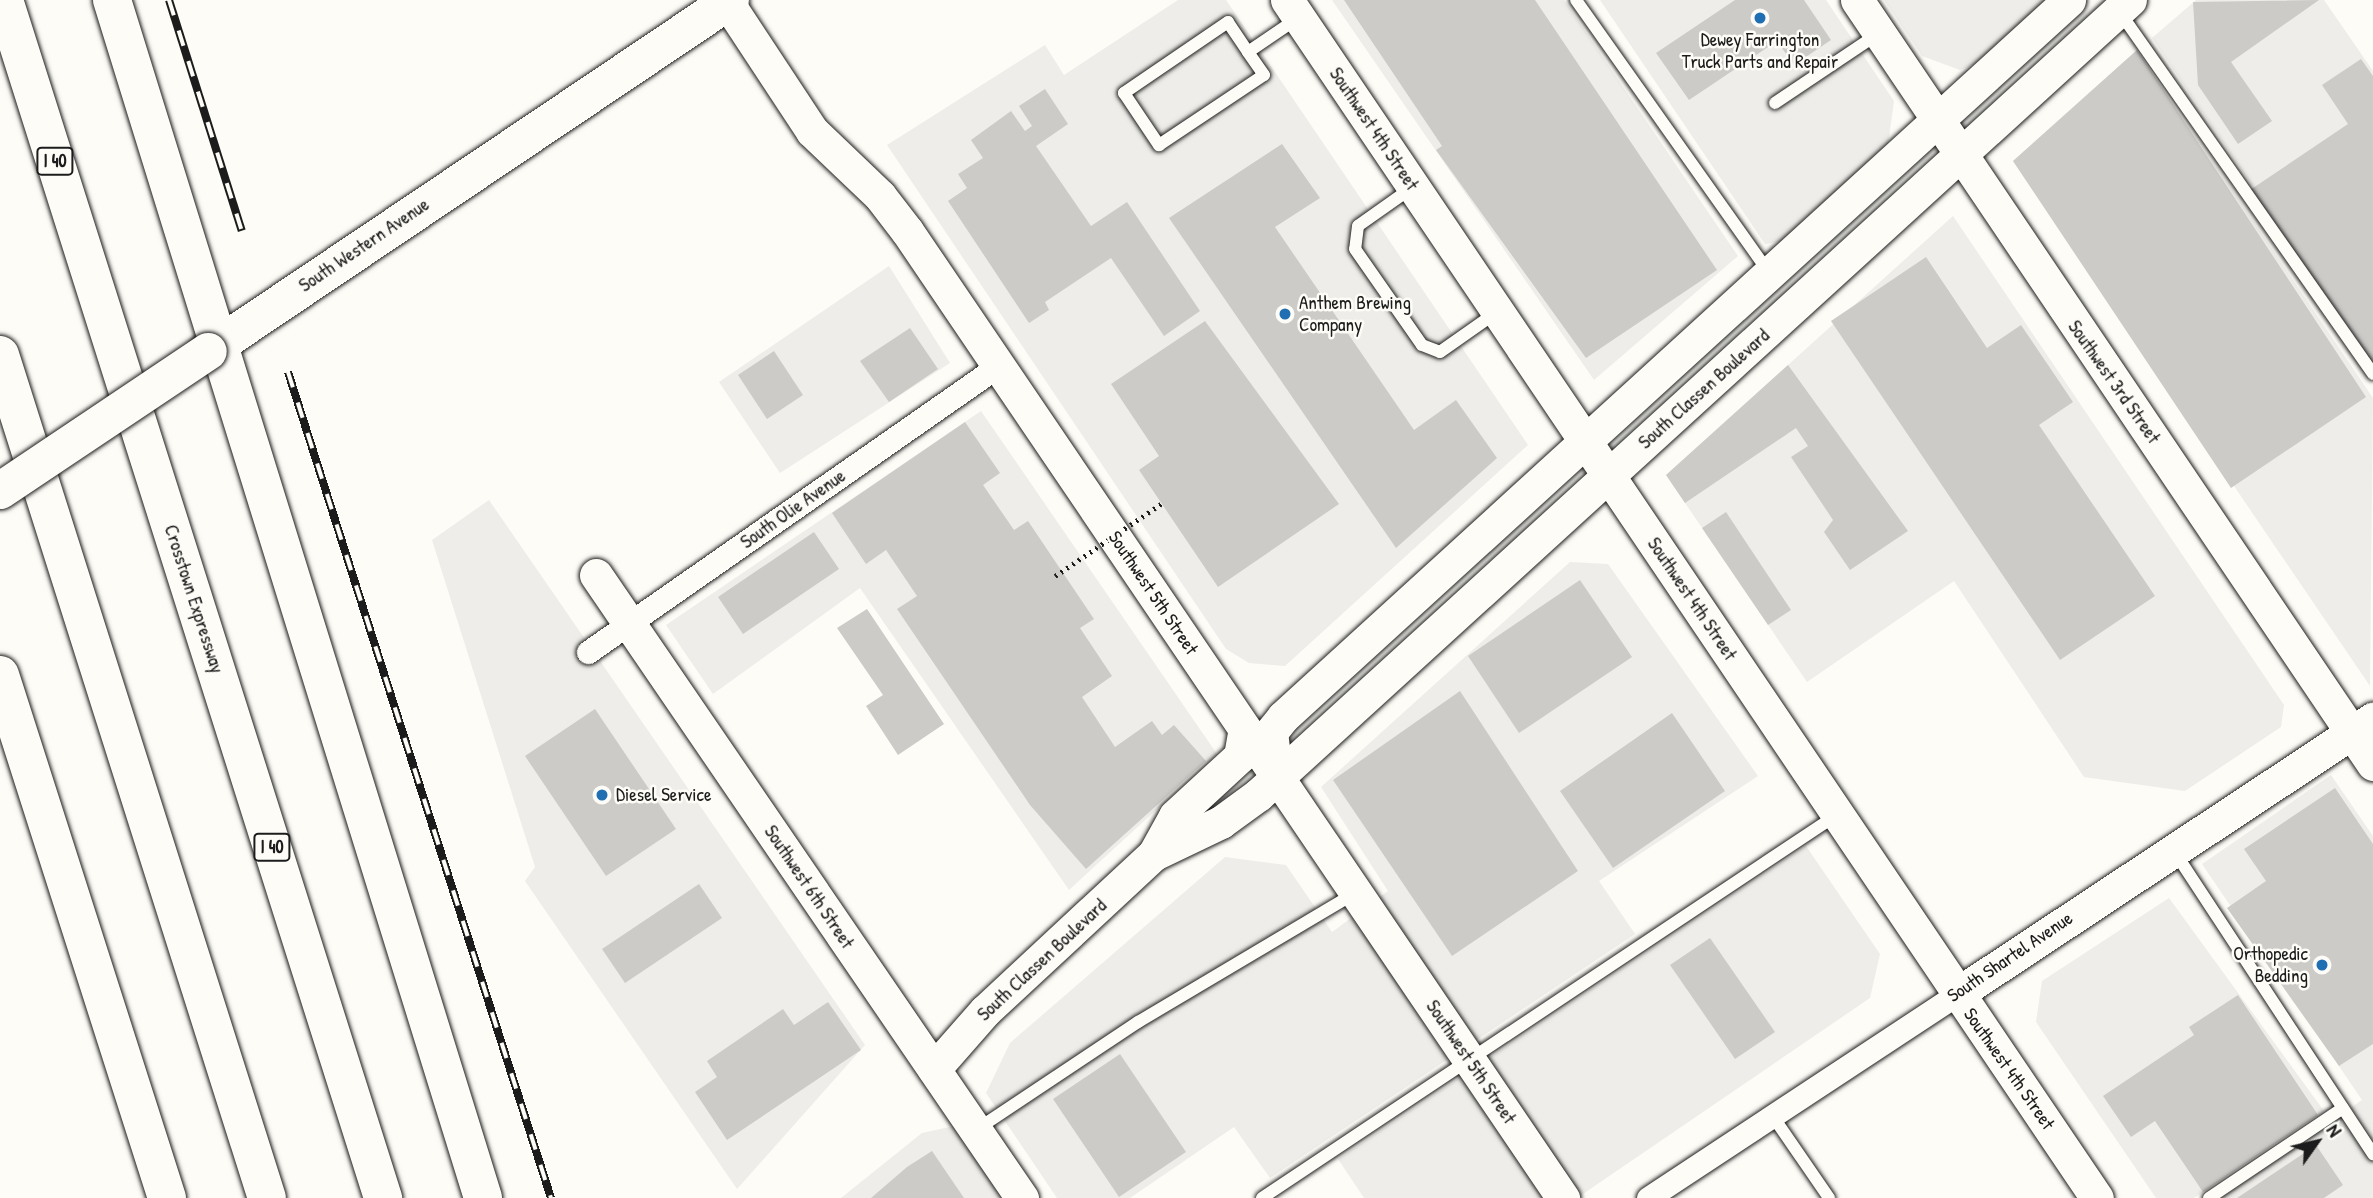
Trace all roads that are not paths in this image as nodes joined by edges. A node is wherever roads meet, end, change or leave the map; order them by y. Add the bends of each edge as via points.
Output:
1 (4, 0) edge
2 (112, 0) edge
3 (1576, 0) edge
4 (1857, 0) edge
5 (2069, 0) edge
6 (728, 1) edge
7 (2124, 5) edge
8 (1293, 9) edge
9 (1879, 33) junction
10 (1248, 52) junction
11 (1775, 103) dead end
12 (1936, 119) junction
13 (1960, 155) junction
14 (1413, 187) junction
15 (1769, 273) junction
16 (1497, 312) junction
17 (214, 347) junction
18 (0, 355) edge
19 (998, 366) junction
20 (2373, 374) edge
21 (1585, 441) junction
22 (1609, 476) junction
23 (0, 490) edge
24 (596, 575) dead end
25 (628, 623) junction
26 (588, 652) dead end
27 (0, 675) edge
28 (2362, 725) edge
29 (1245, 729) junction
30 (2373, 764) edge
31 (1278, 778) junction
32 (1838, 814) junction
33 (2172, 848) junction
34 (1154, 854) junction
35 (1356, 892) junction
36 (1957, 994) junction
37 (1468, 1058) junction
38 (934, 1069) junction
39 (2343, 1108) junction
40 (1772, 1115) junction
41 (975, 1130) junction
42 (2373, 1154) edge
43 (167, 1198) edge
44 (267, 1198) edge
45 (383, 1198) edge
46 (483, 1198) edge
47 (1022, 1198) edge
48 (1262, 1198) edge
49 (1563, 1198) edge
50 (1648, 1198) edge
51 (1829, 1198) edge
52 (2097, 1198) edge
53 (2209, 1198) edge

1 - 45 highway, Crosstown Expressway / I 40
2 - 17 highway
3 - 15 lane
4 - 9 street, Southwest 3rd Street
5 - 12 street
6 - 17 main road, South Western Avenue
6 - 19 street, Southwest 5th Street via 812,131 880,195
7 - 13 street, South Classen Boulevard
7 - 20 lane
8 - 10 lane
8 - 14 street, Southwest 4th Street
9 - 11 lane
9 - 12 street, Southwest 3rd Street
10 - 10 lane via 1264,75 1159,145 1124,93 1228,22
12 - 13 street, Southwest 3rd Street
12 - 15 street
13 - 22 street, South Classen Boulevard
13 - 28 street, Southwest 3rd Street
14 - 16 street, Southwest 4th Street
14 - 16 lane via 1358,226 1355,249 1422,345 1440,352
15 - 21 street
16 - 21 street, Southwest 4th Street
17 - 23 main road, South Western Avenue, bridge
17 - 46 highway
18 - 44 highway
19 - 25 street, South Olie Avenue
19 - 29 street, Southwest 5th Street
21 - 22 street, Southwest 4th Street
21 - 31 street via 1283,717 1271,732
22 - 31 street, South Classen Boulevard
22 - 32 street, Southwest 4th Street
24 - 25 street, Southwest 6th Street
25 - 26 street, South Olie Avenue
25 - 38 street, Southwest 6th Street
27 - 43 highway
28 - 30 street, Southwest 3rd Street
28 - 33 street, South Shartel Avenue
29 - 31 street, Southwest 5th Street
29 - 34 street, South Classen Boulevard via 1240,756 1175,816
31 - 34 street, South Classen Boulevard via 1233,814
31 - 35 street, Southwest 5th Street
32 - 36 street, Southwest 4th Street
32 - 37 lane
33 - 36 street, South Shartel Avenue
33 - 39 lane
34 - 38 street, South Classen Boulevard via 985,1011
35 - 37 street, Southwest 5th Street
35 - 41 lane via 1138,1022
36 - 40 street, South Shartel Avenue
36 - 52 street, Southwest 4th Street
37 - 48 lane
37 - 49 street, Southwest 5th Street
38 - 41 street, Southwest 6th Street
39 - 42 lane
39 - 53 lane
40 - 50 street, South Shartel Avenue
40 - 51 lane
41 - 47 street, Southwest 6th Street

